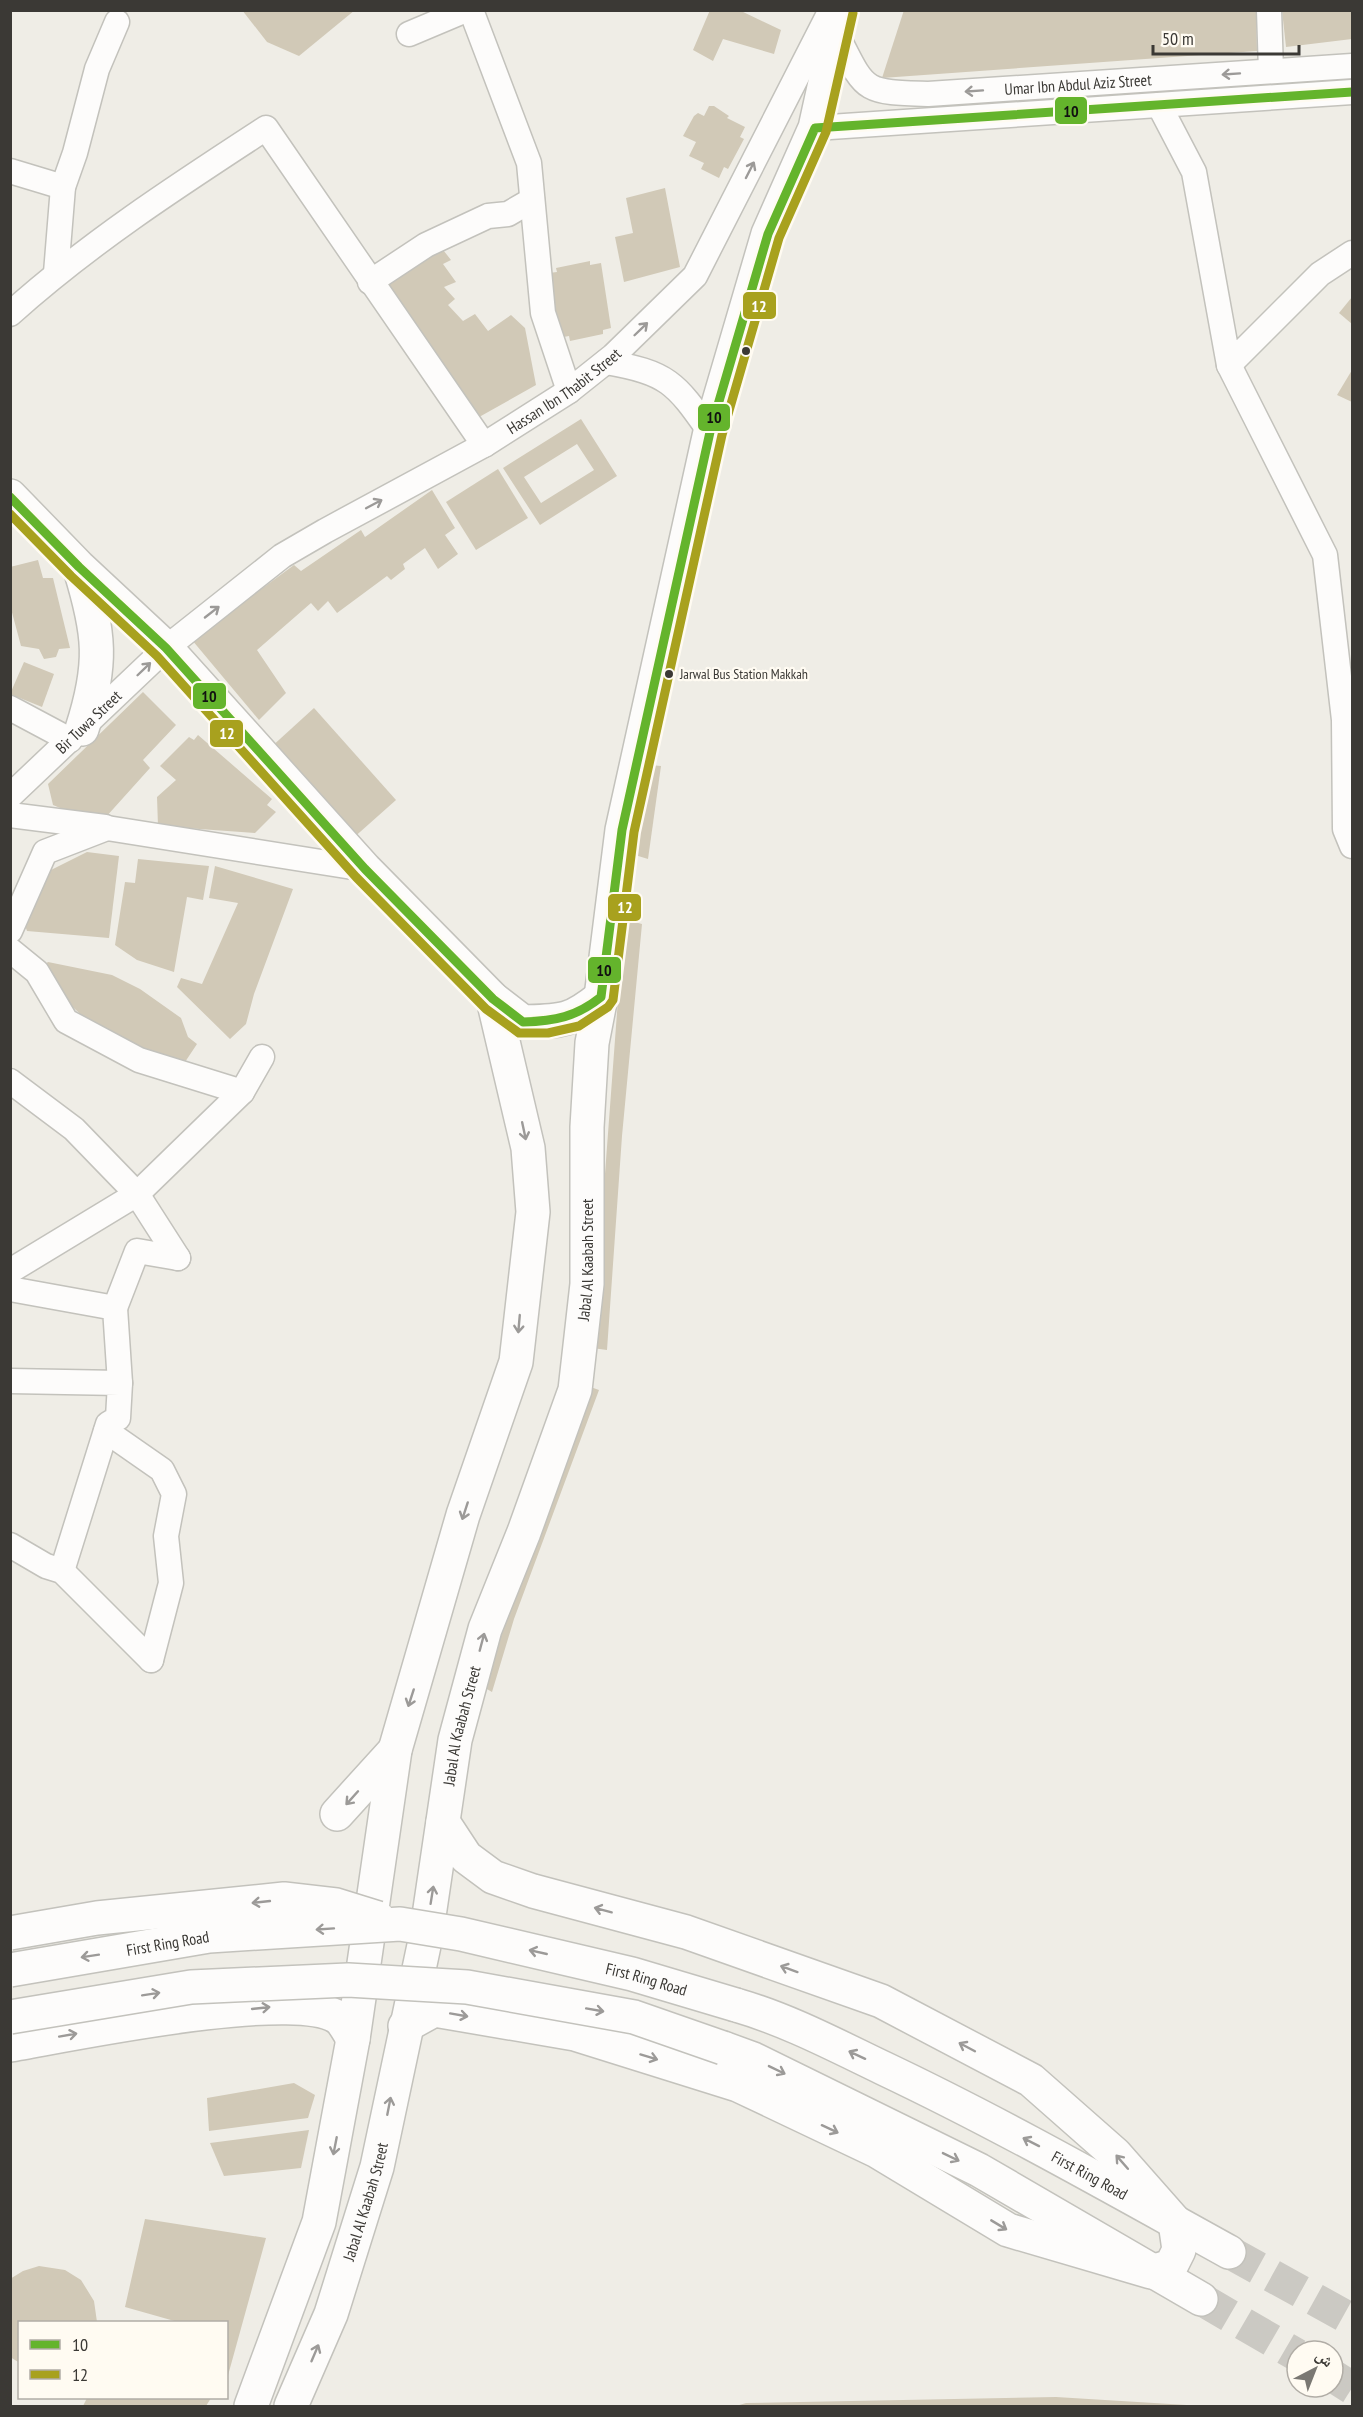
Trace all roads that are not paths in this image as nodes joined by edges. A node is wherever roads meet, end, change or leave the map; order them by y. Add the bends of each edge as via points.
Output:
1 (466, 10) edge
2 (471, 10) edge
3 (1269, 10) edge
4 (836, 18) edge
5 (117, 22) dead end
6 (409, 34) dead end
7 (1353, 66) edge
8 (1271, 71) junction
9 (1353, 92) edge
10 (1159, 105) junction
11 (815, 128) junction
12 (10, 171) edge
13 (63, 187) junction
14 (532, 200) junction
15 (1353, 253) edge
16 (56, 273) junction
17 (370, 282) junction
18 (10, 314) edge
19 (606, 362) junction
20 (1229, 365) junction
21 (570, 391) junction
22 (710, 432) junction
23 (484, 445) junction
24 (10, 496) edge
25 (79, 567) junction
26 (166, 648) junction
27 (10, 708) edge
28 (76, 734) junction
29 (10, 796) edge
30 (10, 815) edge
31 (107, 828) junction
32 (1353, 846) edge
33 (365, 869) junction
34 (10, 931) edge
35 (10, 950) edge
36 (601, 997) junction
37 (493, 999) junction
38 (262, 1057) dead end
39 (10, 1081) edge
40 (242, 1092) junction
41 (138, 1194) junction
42 (10, 1271) edge
43 (10, 1289) edge
44 (115, 1308) junction
45 (10, 1381) edge
46 (120, 1383) junction
47 (106, 1431) junction
48 (10, 1545) edge
49 (62, 1571) junction
50 (395, 1750) junction
51 (337, 1814) dead end
52 (443, 1822) junction
53 (400, 1924) junction
54 (10, 1933) edge
55 (10, 1970) edge
56 (10, 2017) edge
57 (405, 2026) junction
58 (353, 2039) junction
59 (10, 2045) edge
60 (1174, 2222) junction
61 (1229, 2253) tunnel mouth
62 (1151, 2272) junction
63 (1202, 2299) tunnel mouth
64 (251, 2406) edge
65 (291, 2406) edge

1 - 6 street
2 - 14 street via 529,162
3 - 8 street
8 -> 4 street, Umar Ibn Abdul Aziz Street via 928,94 884,93 867,87 855,70
4 - 11 highway, Jabal Al Kaabah Street
19 -> 4 street, Hassan Ibn Thabit Street via 695,276
5 - 13 street via 97,69
7 - 8 street, Umar Ibn Abdul Aziz Street
9 - 10 street, Umar Ibn Abdul Aziz Street
10 - 11 street, Umar Ibn Abdul Aziz Street
10 - 20 street via 1194,172
11 - 22 highway, Jabal Al Kaabah Street via 768,234
12 - 13 street
13 - 16 street
14 - 17 street via 508,214 488,216 426,245
14 - 21 street via 543,313
15 - 20 street via 1320,274
16 - 17 street via 163,195 266,128
16 - 18 street
17 - 23 street
19 - 21 street, Hassan Ibn Thabit Street
19 - 22 street via 639,368 670,381
20 - 32 street via 1325,555 1344,720 1345,829
21 - 23 street, Hassan Ibn Thabit Street
22 - 36 highway, Jabal Al Kaabah Street via 622,830
26 -> 23 street, Hassan Ibn Thabit Street via 282,556
24 - 25 highway
25 - 26 highway
25 - 28 highway via 99,653 94,691
28 -> 26 street, Bir Tuwa Street
26 - 33 highway
27 - 28 street
28 - 29 street, Bir Tuwa Street
30 - 31 street
31 - 33 street
31 - 34 street via 45,852
33 - 37 highway
35 - 40 street via 37,972 66,1021 139,1060
36 - 37 highway via 577,1016 523,1022
52 -> 36 highway, Jabal Al Kaabah Street via 456,1740 485,1629 575,1390 587,1284 587,1126 592,1043
37 -> 50 highway via 528,1148 533,1212 516,1362 464,1515
38 - 40 street
39 - 41 street via 74,1129
40 - 41 street
41 - 42 street
41 - 44 street via 178,1258 137,1251
43 - 44 street
44 - 46 street
45 - 46 street
46 - 47 street via 118,1418 108,1424
47 - 49 street
47 - 49 street via 162,1470 174,1494 166,1536 171,1583 151,1660
48 - 49 street
50 -> 51 highway
50 - 58 highway
57 -> 52 highway, Jabal Al Kaabah Street via 426,1936
60 -> 52 highway via 1115,2154 1031,2080 880,2001 686,1932 493,1877 465,1857
53 -> 54 highway, bridge via 336,1905 284,1899 97,1918
53 -> 55 highway, First Ring Road, bridge via 210,1936
60 -> 53 highway, First Ring Road, bridge via 930,2090 775,2016 632,1974 461,1934
56 -> 62 highway, bridge via 191,1987 348,1980 467,1987 634,2017 753,2058 979,2170
57 -> 62 highway via 434,2010 574,2034 738,2085 877,2151 1008,2230
65 -> 57 highway, Jabal Al Kaabah Street via 331,2314 377,2167
59 -> 58 highway via 146,2021 273,2007 319,2010 338,2017
58 -> 64 highway via 319,2222
60 - 61 highway, First Ring Road
60 - 62 highway via 1179,2250 1171,2266
62 - 63 highway

